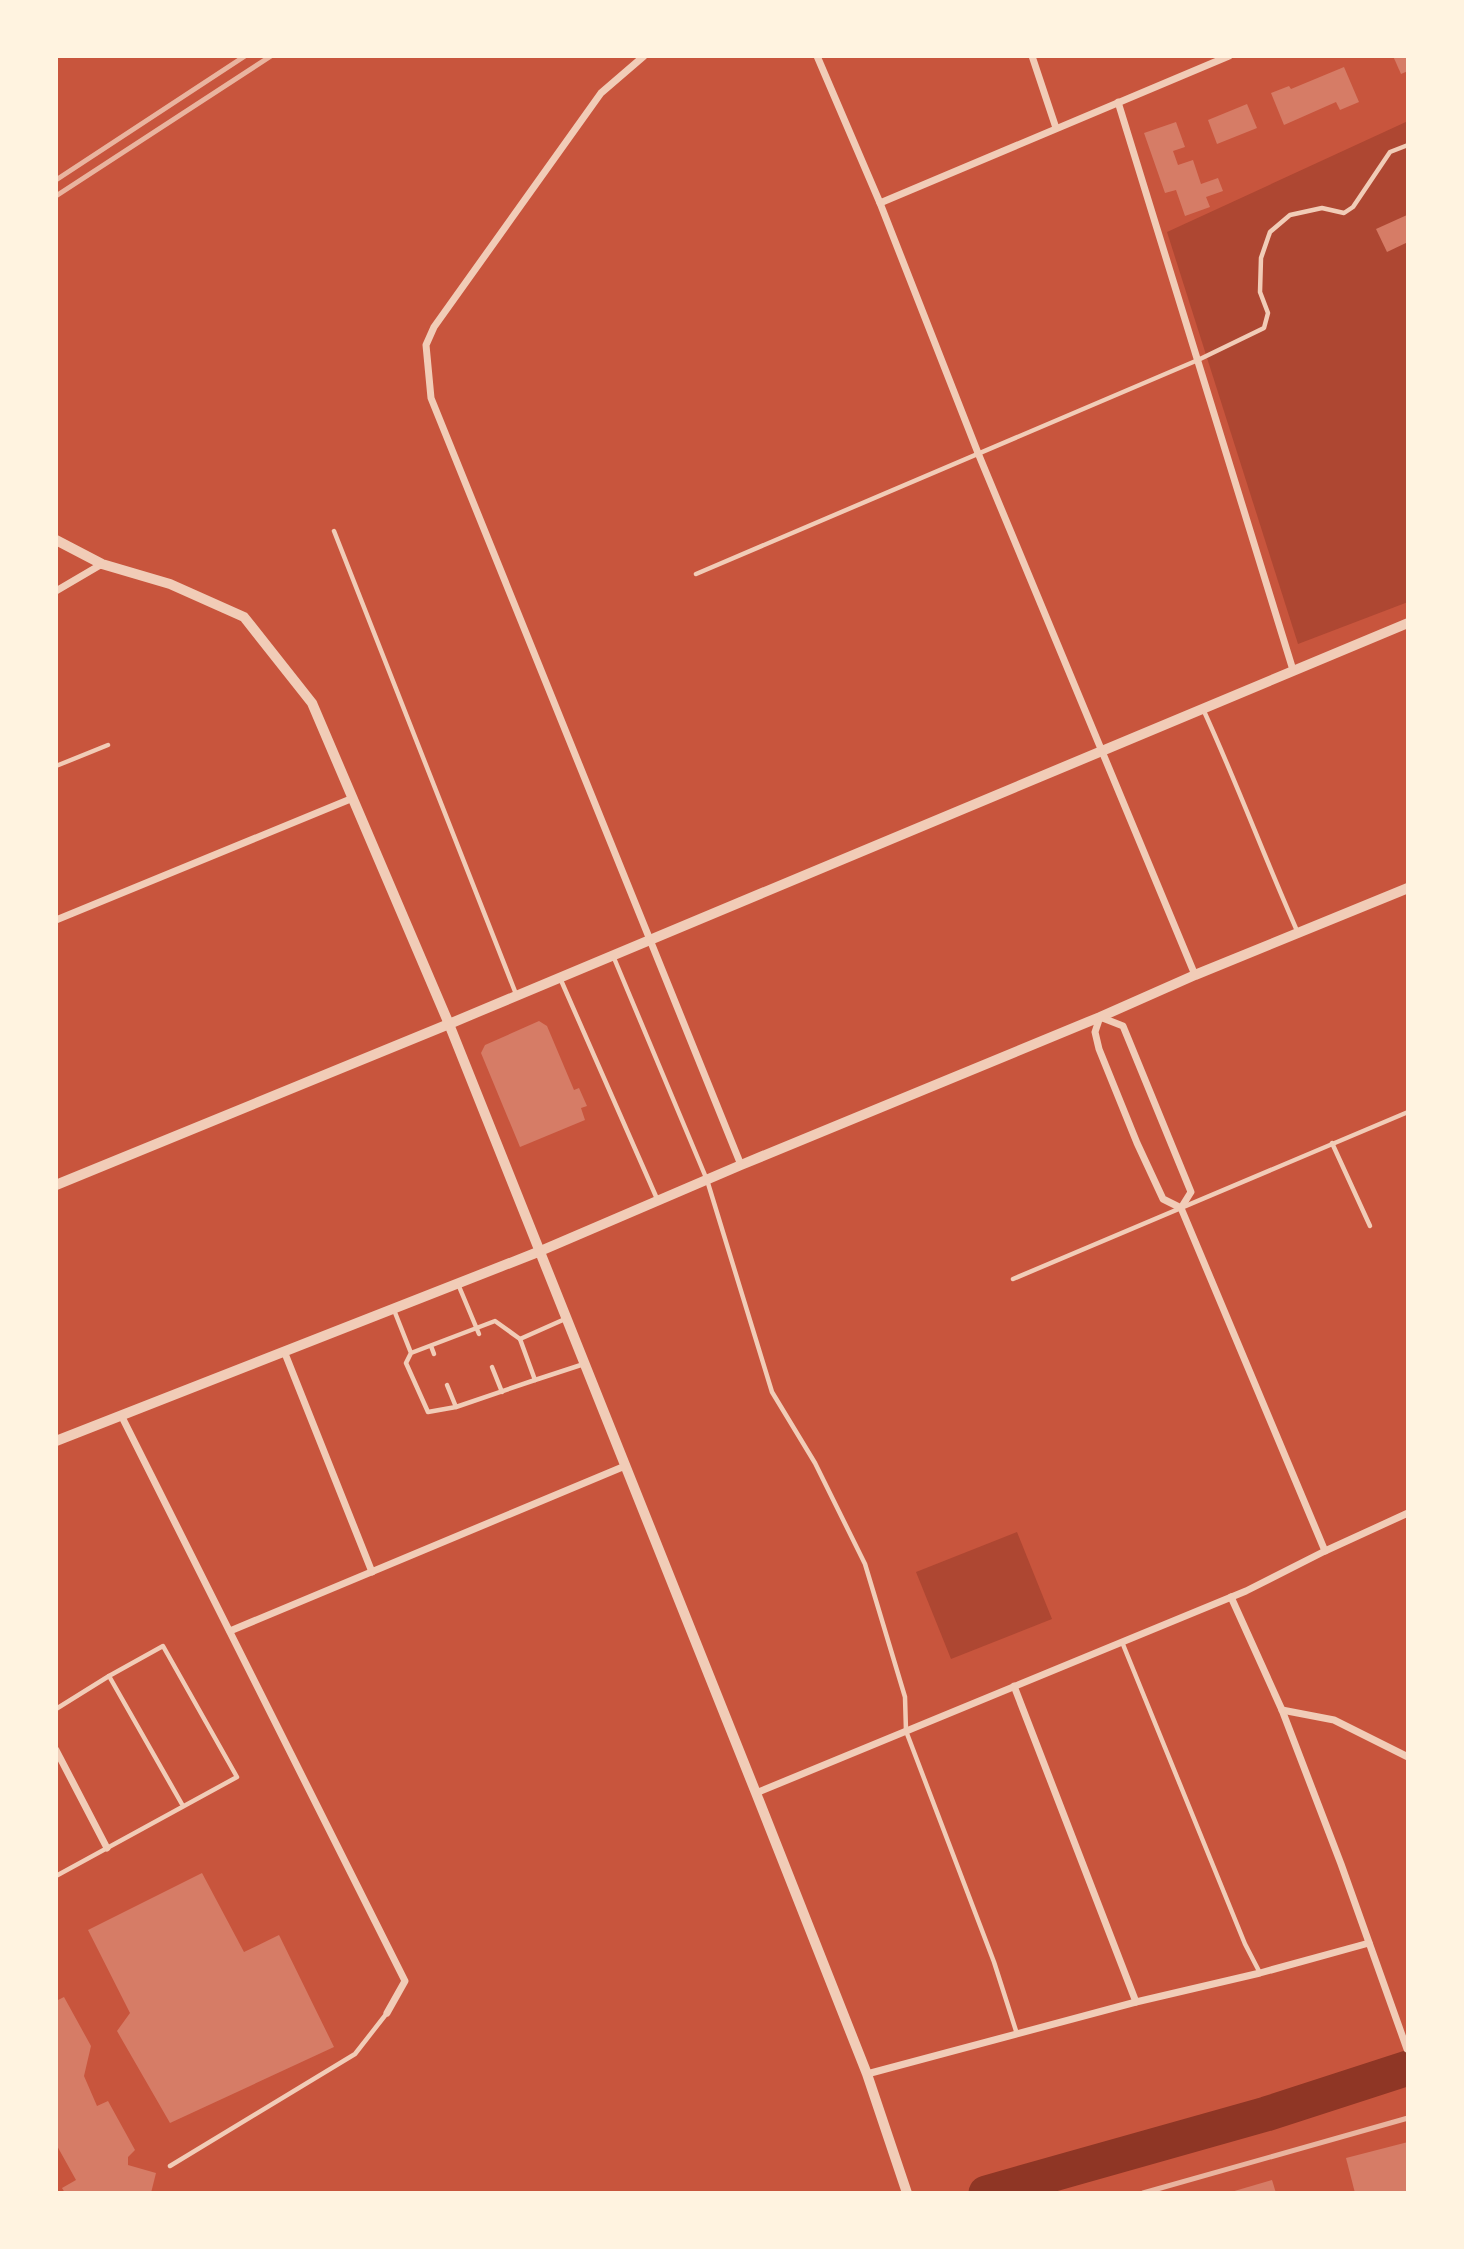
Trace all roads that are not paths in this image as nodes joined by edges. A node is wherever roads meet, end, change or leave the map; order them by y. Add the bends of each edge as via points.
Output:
1 (644, 56) edge
2 (817, 56) edge
3 (1032, 56) edge
4 (1229, 56) edge
5 (1118, 102) junction
6 (1056, 128) junction
7 (1408, 145) edge
8 (880, 203) junction
9 (1198, 360) junction
10 (978, 453) junction
11 (334, 531) dead end
12 (56, 540) edge
13 (102, 564) junction
14 (695, 574) dead end
15 (56, 591) edge
16 (1408, 623) edge
17 (1293, 670) junction
18 (1202, 709) junction
19 (108, 745) dead end
20 (1102, 751) junction
21 (56, 766) edge
22 (353, 798) junction
23 (1408, 888) edge
24 (56, 920) edge
25 (1298, 933) junction
26 (651, 940) junction
27 (613, 955) junction
28 (1195, 975) junction
29 (559, 978) junction
30 (516, 995) junction
31 (1100, 1017) junction
32 (449, 1024) junction
33 (1408, 1112) edge
34 (1332, 1143) junction
35 (741, 1165) junction
36 (707, 1180) junction
37 (56, 1185) edge
38 (658, 1201) junction
39 (1181, 1208) junction
40 (1370, 1226) dead end
41 (538, 1252) junction
42 (1013, 1279) dead end
43 (457, 1283) junction
44 (393, 1308) junction
45 (565, 1319) junction
46 (476, 1328) junction
47 (479, 1334) dead end
48 (520, 1339) junction
49 (431, 1346) junction
50 (284, 1350) junction
51 (411, 1353) junction
52 (434, 1354) dead end
53 (584, 1364) junction
54 (492, 1367) dead end
55 (535, 1380) junction
56 (447, 1385) dead end
57 (502, 1392) junction
58 (456, 1407) junction
59 (121, 1415) junction
60 (56, 1441) edge
61 (625, 1466) junction
62 (1408, 1513) edge
63 (1325, 1551) junction
64 (372, 1572) junction
65 (1231, 1597) junction
66 (230, 1631) junction
67 (1122, 1642) junction
68 (109, 1676) junction
69 (1014, 1686) junction
70 (56, 1709) edge
71 (1282, 1710) junction
72 (906, 1731) junction
73 (56, 1750) edge
74 (1408, 1757) edge
75 (756, 1793) junction
76 (183, 1806) junction
77 (107, 1848) junction
78 (56, 1876) edge
79 (1369, 1943) junction
80 (1260, 1973) junction
81 (1136, 2002) junction
82 (387, 2013) joint
83 (1017, 2034) junction
84 (1407, 2049) edge
85 (867, 2074) junction
86 (170, 2166) dead end
87 (908, 2193) edge

1 - 26 street via 601,93 434,327 426,345 431,398
2 - 8 street
3 - 6 street
4 - 5 street
5 - 6 street
5 - 9 street
6 - 8 street
7 - 9 lane via 1390,152 1353,207 1343,213 1322,208 1290,215 1270,232 1261,258 1260,292 1268,313 1264,328
8 - 10 street
9 - 10 lane
9 - 17 street
10 - 14 lane
10 - 20 street
11 - 30 lane
12 - 13 street
13 - 15 street
13 - 22 street via 170,584 244,617 312,703
16 - 17 street
17 - 18 street
18 - 20 street
18 - 25 lane
19 - 21 lane
20 - 26 street
20 - 28 street
22 - 24 street
22 - 32 street
23 - 25 street
25 - 28 street
26 - 27 street
26 - 35 street
27 - 29 street
27 - 36 lane
28 - 31 street
29 - 30 street
29 - 38 lane
30 - 32 street
31 - 35 street
31 - 39 street via 1095,1032 1099,1049 1137,1143 1163,1199
31 - 39 street via 1123,1026 1191,1192
32 - 37 street
32 - 41 street
33 - 34 lane
34 - 39 lane
34 - 40 lane
35 - 36 street
36 - 38 street
36 - 72 lane via 772,1392 815,1463 865,1564 905,1697
38 - 41 street
39 - 42 lane
39 - 63 street
41 - 43 street
41 - 45 street
43 - 44 street
43 - 46 lane
44 - 50 street
44 - 51 lane
45 - 48 lane
45 - 53 street
46 - 47 lane
46 - 48 lane via 495,1321
46 - 49 lane
48 - 55 lane
49 - 51 lane
49 - 52 lane
50 - 59 street
50 - 64 street
51 - 58 lane via 407,1363 428,1412
53 - 55 lane
53 - 61 street
54 - 57 lane
55 - 57 lane
56 - 58 lane
57 - 58 lane
59 - 60 street
59 - 66 street
61 - 64 street
61 - 75 street
62 - 63 street
63 - 65 street
64 - 66 street
65 - 67 street
65 - 71 street
66 - 82 street via 405,1982
67 - 69 street
67 - 80 lane
68 - 70 lane
68 - 76 lane
68 - 76 lane via 163,1646 170,1658 237,1777
69 - 72 street
69 - 81 street
71 - 74 street via 1335,1720
71 - 79 street
72 - 75 street
72 - 83 lane
73 - 77 street
75 - 85 street
76 - 77 lane
77 - 78 lane
79 - 80 street
79 - 84 street
80 - 81 street
81 - 83 street
82 - 86 lane via 355,2054
83 - 85 street
85 - 87 street

